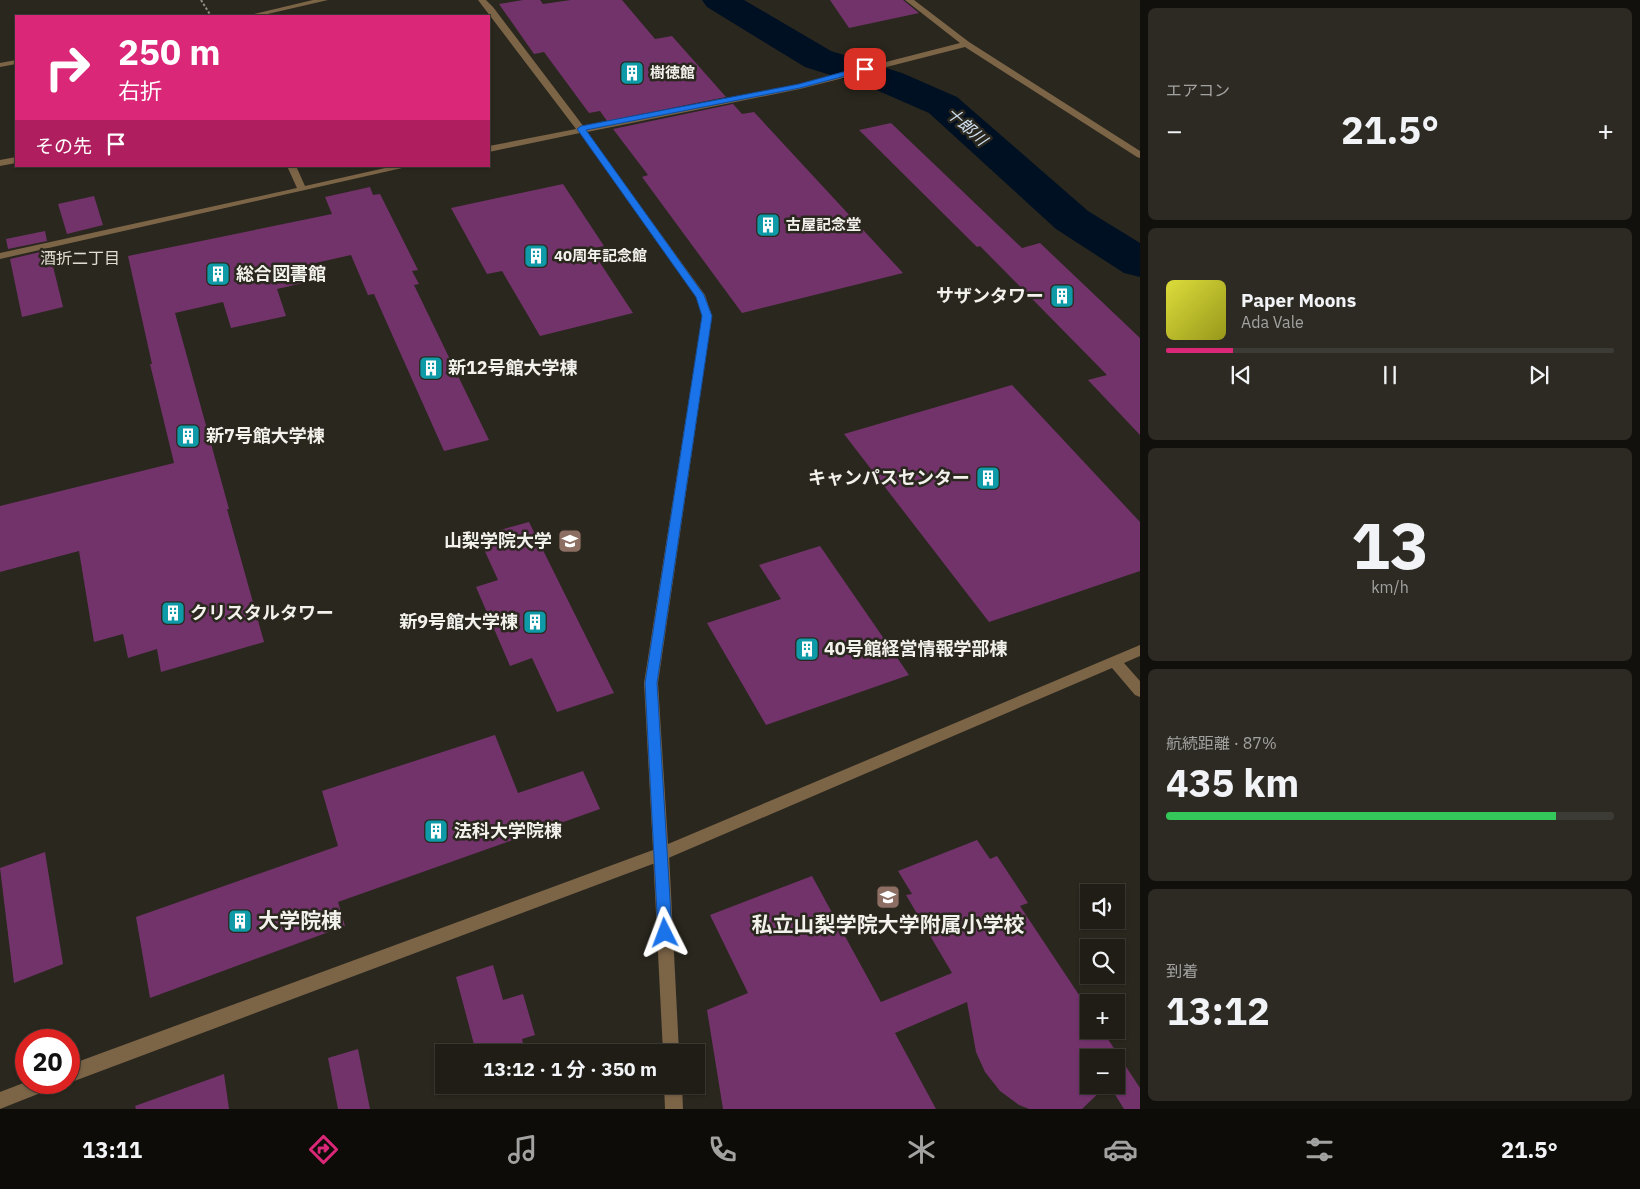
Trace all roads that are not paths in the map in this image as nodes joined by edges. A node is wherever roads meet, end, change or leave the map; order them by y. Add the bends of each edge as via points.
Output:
1 (324, 0) edge
2 (482, 0) edge
3 (908, 0) edge
4 (254, 15) edge
5 (966, 44) junction
6 (15, 62) edge
7 (0, 65) edge
8 (581, 129) junction
9 (490, 149) edge
10 (1140, 155) edge
11 (15, 160) edge
12 (0, 163) edge
13 (291, 167) edge
14 (402, 167) edge
15 (302, 189) junction
16 (0, 256) edge
17 (1140, 650) edge
18 (1114, 661) junction
19 (1140, 691) edge
20 (661, 854) junction
21 (672, 1044) edge
22 (80, 1070) edge
23 (17, 1094) edge
24 (673, 1094) edge
25 (0, 1101) edge
26 (674, 1109) edge

1 - 4 street
2 - 8 street
3 - 5 street
5 - 8 street via 800,86
5 - 10 street
6 - 7 street
8 - 9 street
8 - 20 street via 701,297 707,316 651,683
11 - 12 street
13 - 15 street
14 - 15 street
15 - 16 street
17 - 18 street
18 - 19 street
18 - 20 street
20 - 21 street
20 - 22 street
23 - 25 street
24 - 26 street

